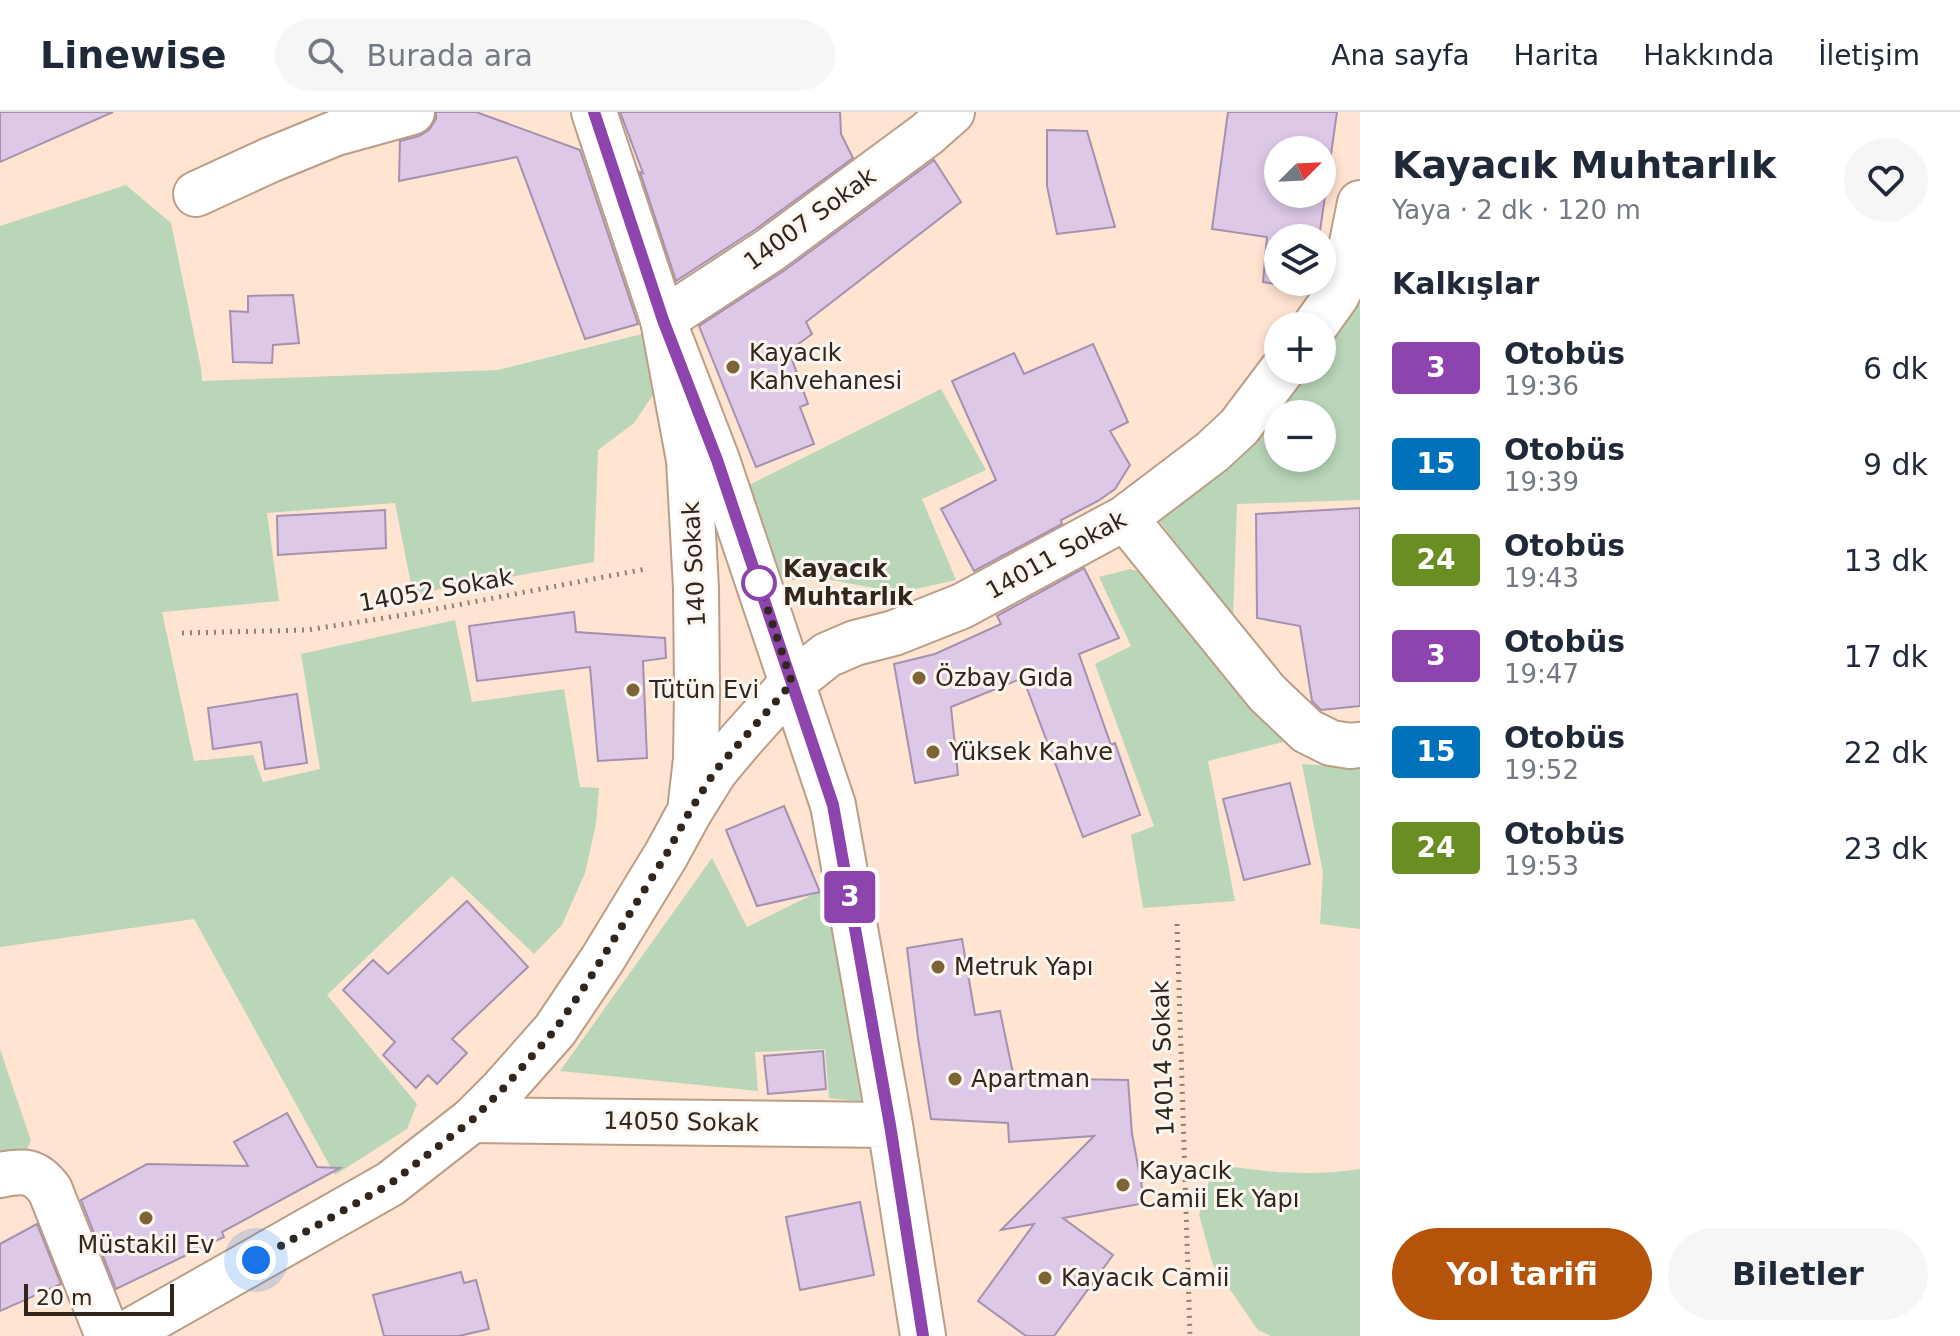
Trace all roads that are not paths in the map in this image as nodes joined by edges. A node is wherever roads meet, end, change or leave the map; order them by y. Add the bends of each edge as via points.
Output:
1 (412, 112) edge
2 (594, 112) edge
3 (952, 112) edge
4 (196, 194) dead end
5 (1360, 203) edge
6 (1325, 312) edge
7 (663, 320) junction
8 (1271, 384) edge
9 (1125, 518) junction
10 (792, 683) junction
11 (1360, 745) edge
12 (690, 811) junction
13 (472, 1120) junction
14 (890, 1125) junction
15 (0, 1175) edge
16 (108, 1336) edge
17 (122, 1336) edge
18 (923, 1336) edge

1 - 4 street via 336,133
2 - 7 street
3 - 7 street, 14007 Sokak via 770,250
5 - 6 street via 1345,278
7 - 10 street via 717,460
7 - 12 street, 140 Sokak via 689,460 697,617 696,759
8 - 9 street, 14011 Sokak via 1212,452
9 - 10 street, 14011 Sokak via 962,606 827,655
9 - 11 street via 1267,693 1307,731 1331,743
10 - 12 street, 140 Sokak via 715,771
10 - 14 street via 833,805
12 - 13 street, 140 Sokak via 555,1030
13 - 14 street, 14050 Sokak
13 - 17 street, 140 Sokak via 390,1184
14 - 18 street
15 - 16 street via 31,1174 50,1190

